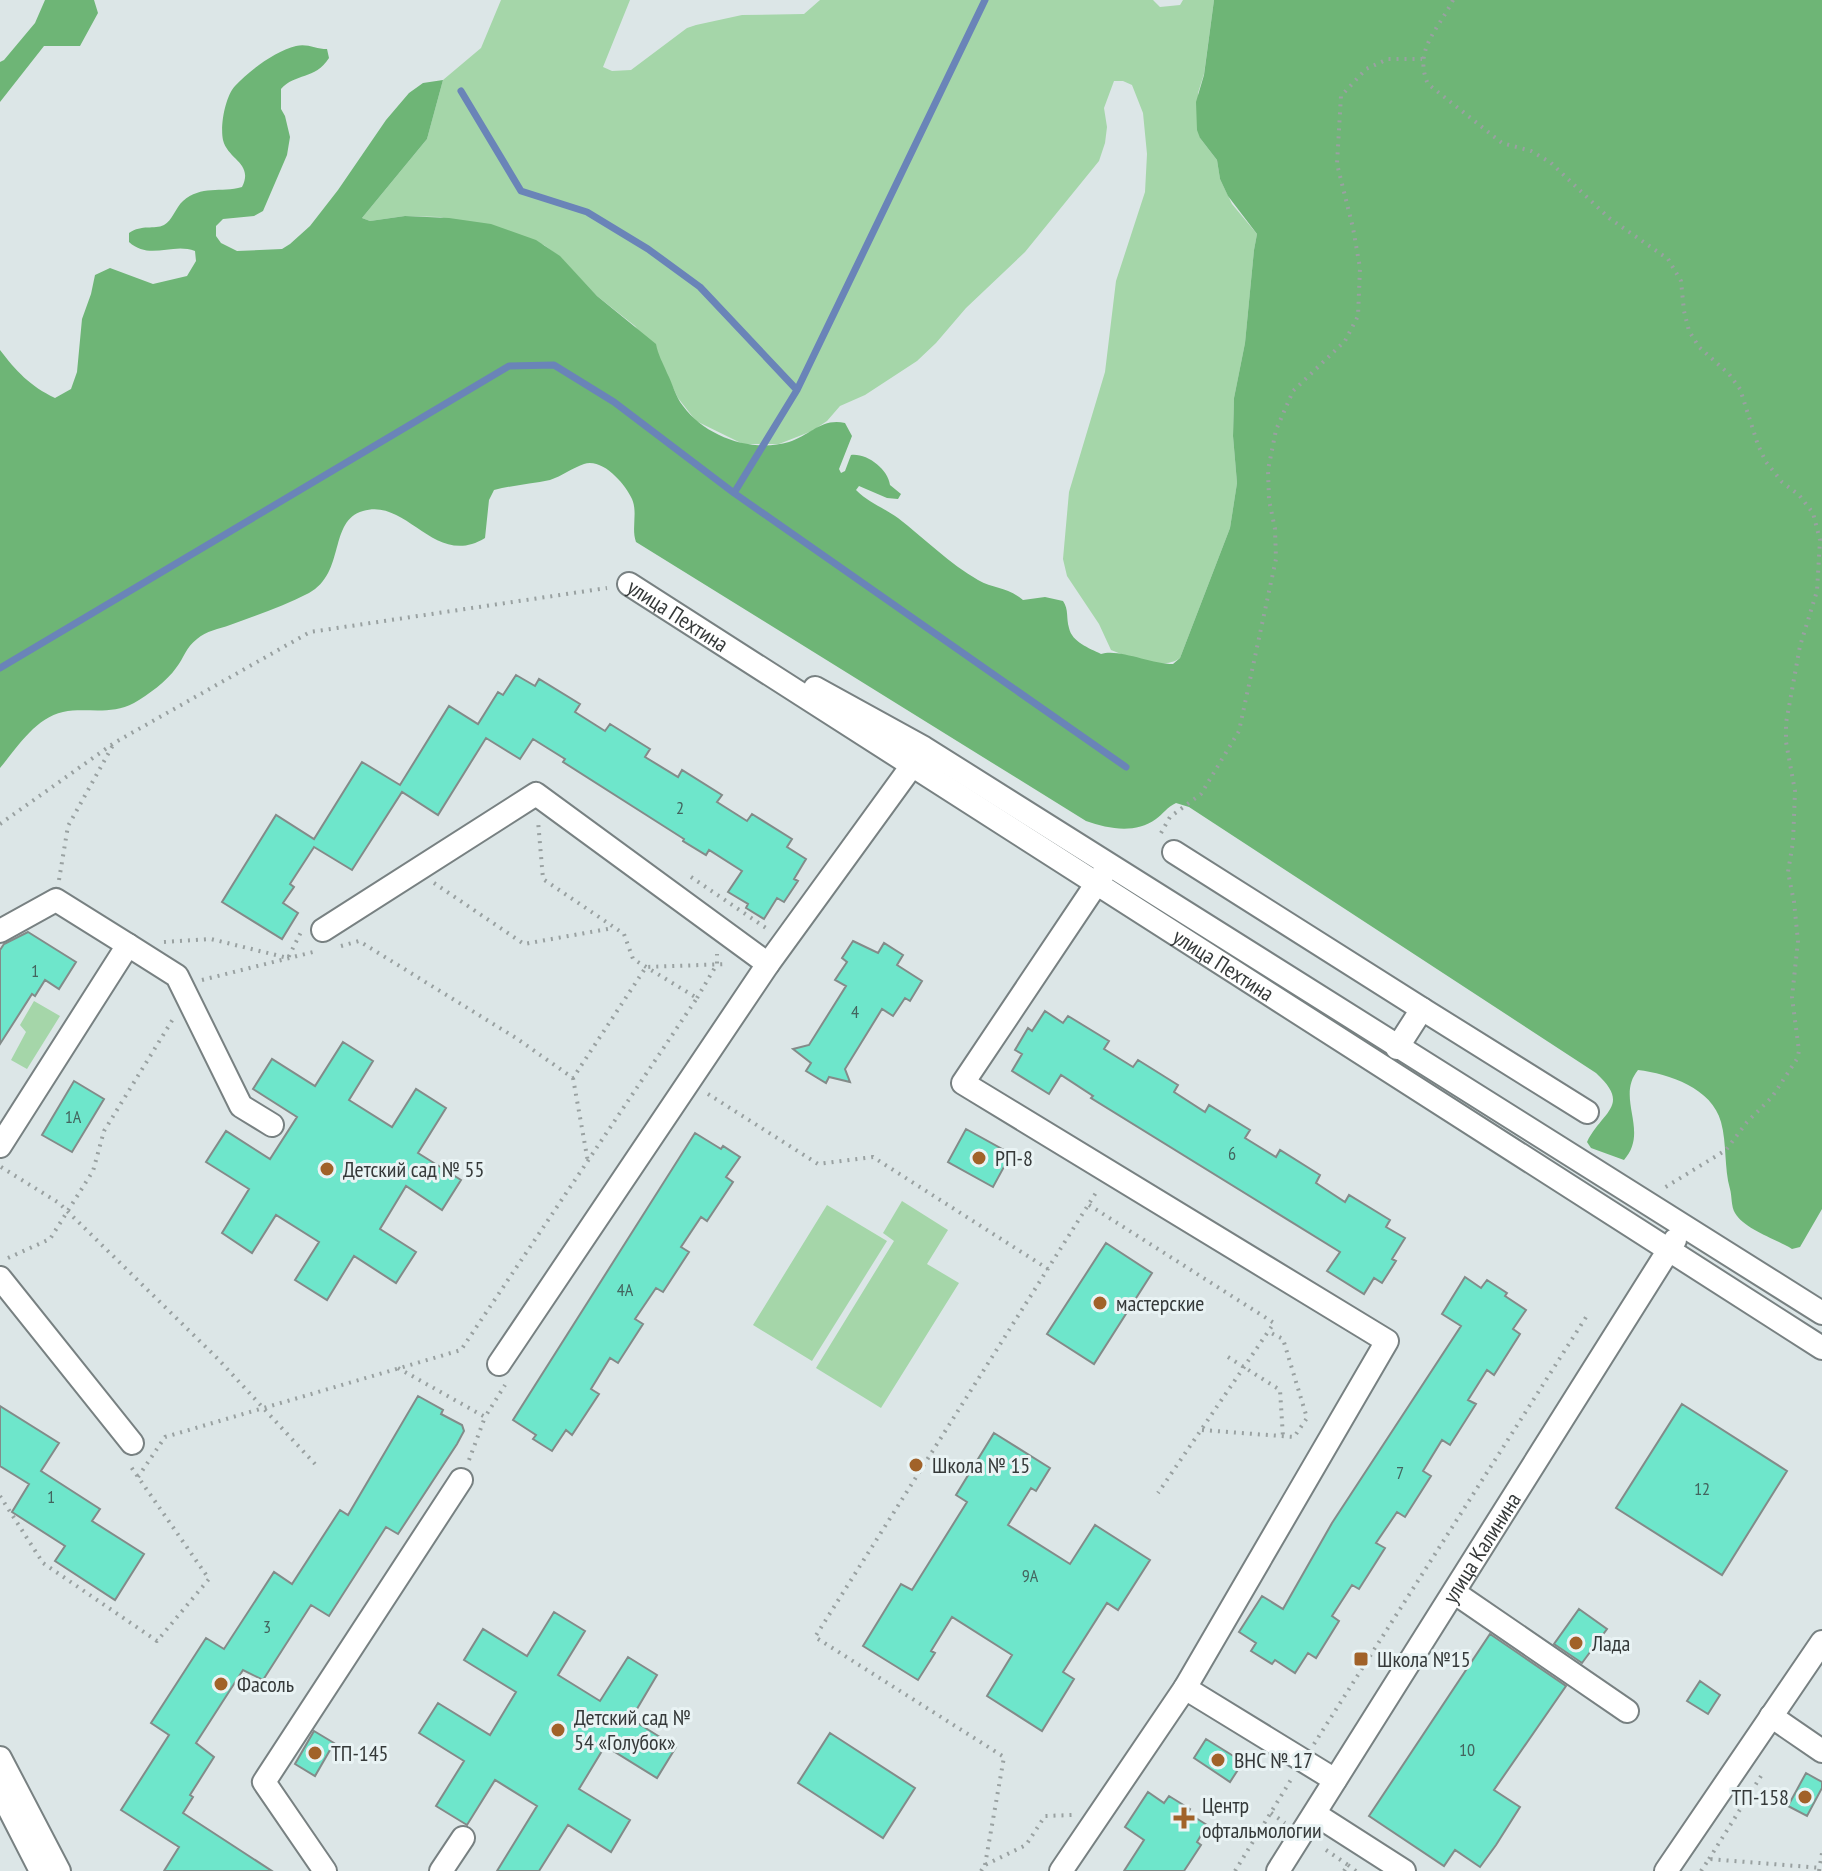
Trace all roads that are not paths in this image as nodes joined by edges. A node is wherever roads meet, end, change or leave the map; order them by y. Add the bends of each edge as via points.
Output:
1 (629, 584) road end
2 (918, 757) junction
3 (1165, 847) road end
4 (1103, 875) junction
5 (314, 928) road end
6 (0, 931) edge
7 (128, 945) junction
8 (768, 964) junction
9 (1422, 1009) junction
10 (1397, 1048) junction
11 (1587, 1112) dead end
12 (272, 1125) dead end
13 (0, 1146) edge
14 (1685, 1226) junction
15 (1668, 1251) junction
16 (0, 1278) edge
17 (1822, 1313) edge
18 (1822, 1348) edge
19 (505, 1371) road end
20 (127, 1448) road end
21 (461, 1480) road end
22 (1455, 1593) junction
23 (1822, 1642) edge
24 (1185, 1688) junction
25 (1627, 1711) dead end
26 (1771, 1716) junction
27 (1822, 1751) edge
28 (0, 1758) edge
29 (1335, 1780) junction
30 (0, 1791) edge
31 (1315, 1814) junction
32 (463, 1838) dead end
33 (41, 1871) edge
34 (59, 1871) edge
35 (325, 1871) edge
36 (441, 1871) edge
37 (1061, 1871) edge
38 (1278, 1871) edge
39 (1404, 1871) edge
40 (1666, 1871) edge

1 - 2 street, улица Пехтина
2 - 4 street, улица Пехтина
2 - 8 street
3 - 9 street
4 - 10 street, улица Пехтина
4 - 15 street, улица Пехтина
4 - 24 street via 963,1083 1387,1341
5 - 8 street via 536,794
6 - 7 street via 56,900
7 - 12 street via 177,976 241,1106
7 - 13 street
8 - 19 street
9 - 10 street
9 - 11 street
10 - 14 street, улица Пехтина
14 - 15 street, улица Калинина
14 - 17 street, улица Пехтина
15 - 18 street, улица Пехтина
15 - 22 street, улица Калинина
16 - 20 street
21 - 35 street via 264,1782
22 - 25 street
22 - 29 street, улица Калинина
23 - 26 street
24 - 29 street via 1294,1769
24 - 37 street
26 - 27 street
26 - 40 street
28 - 34 street
29 - 31 street, улица Калинина
30 - 33 street
31 - 38 street, улица Калинина
31 - 39 street
32 - 36 street

